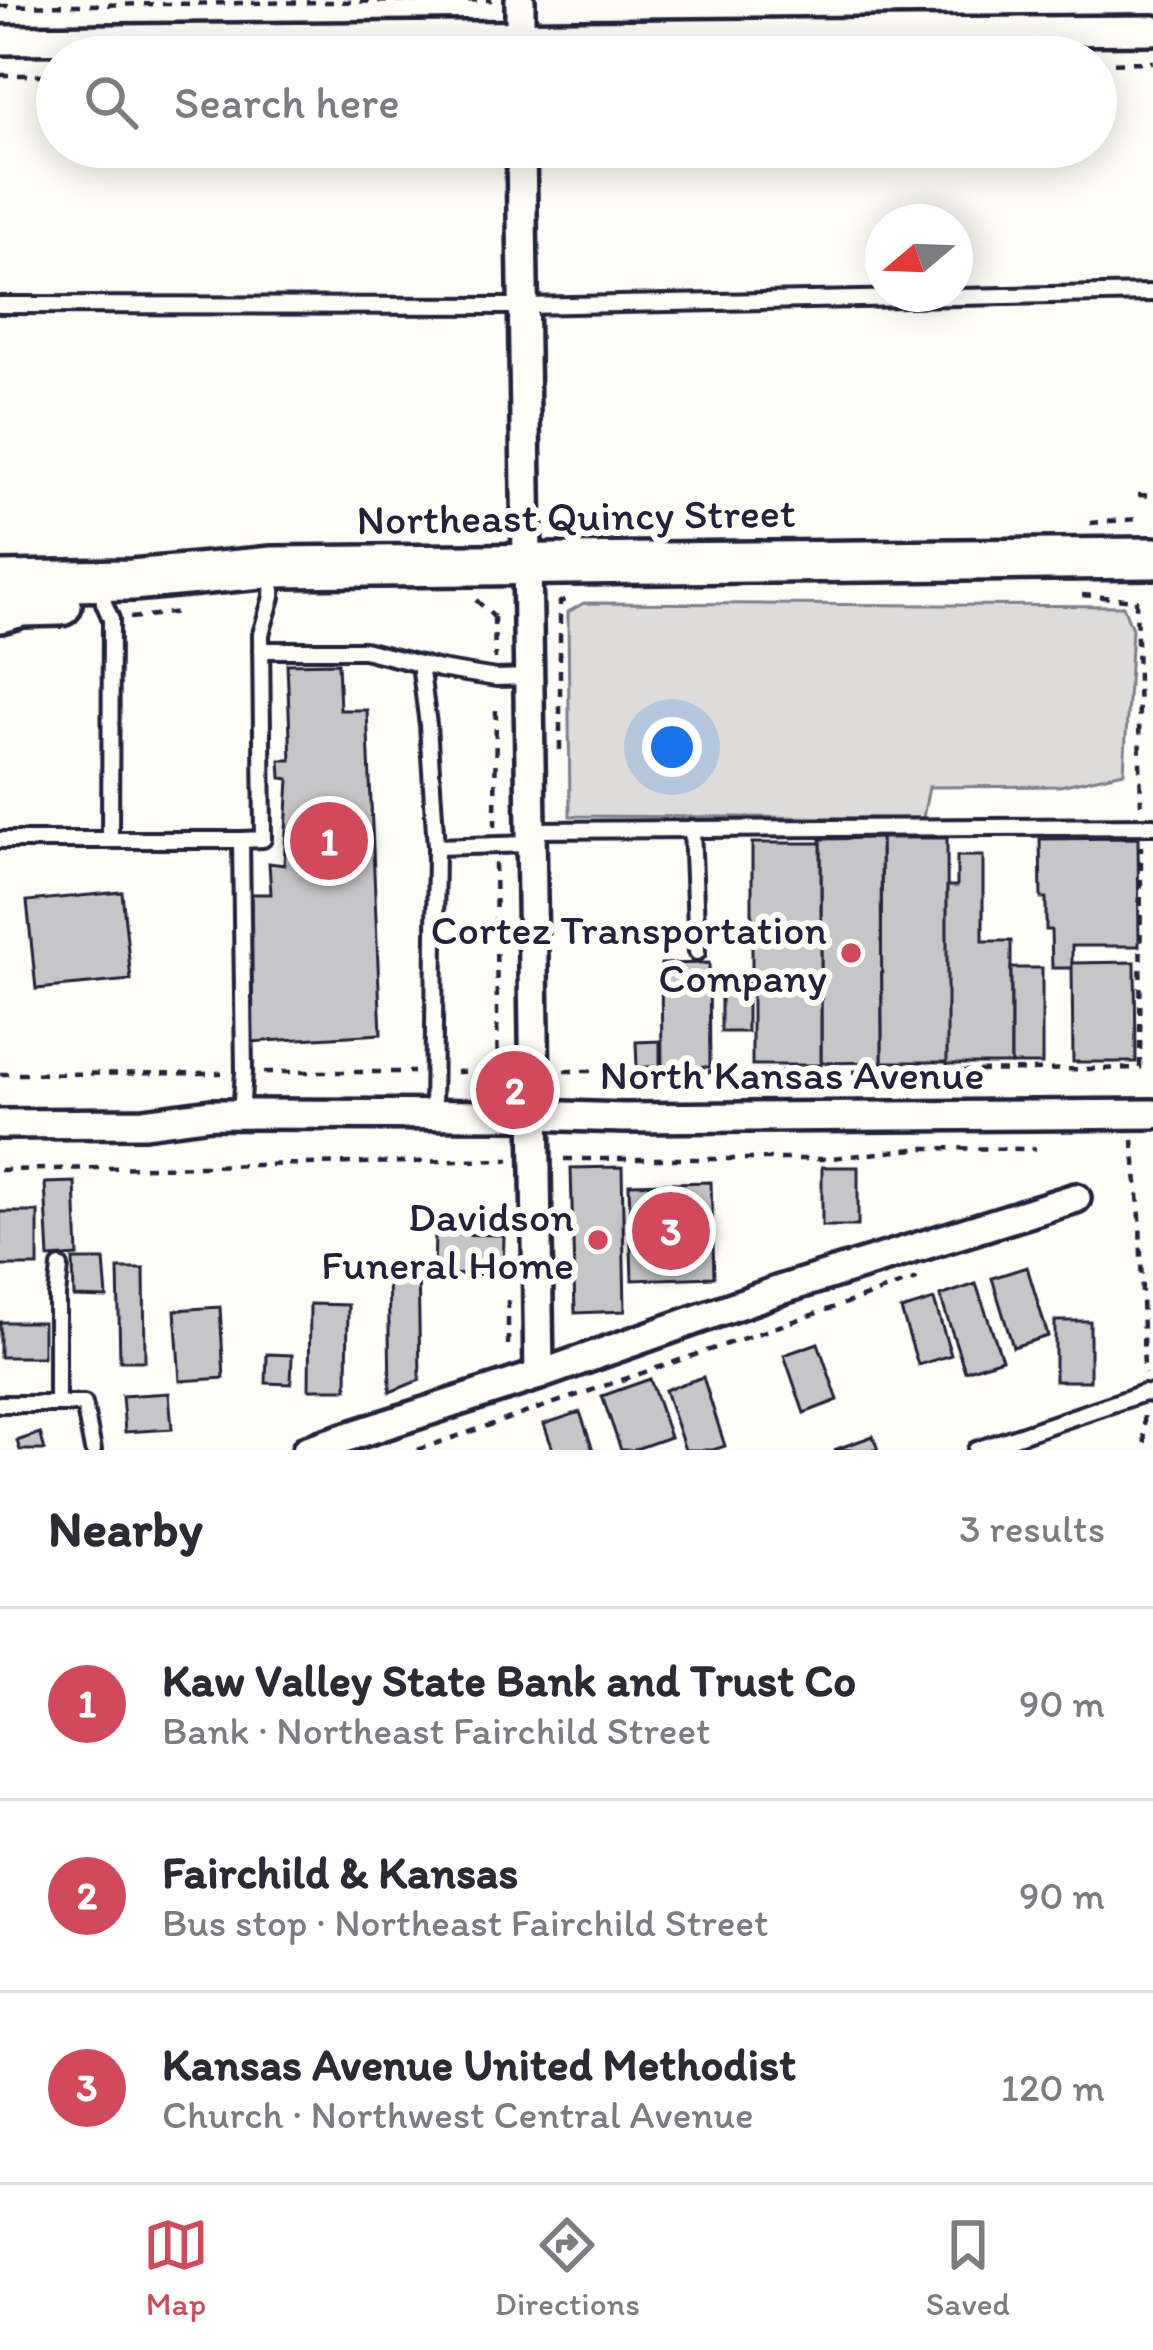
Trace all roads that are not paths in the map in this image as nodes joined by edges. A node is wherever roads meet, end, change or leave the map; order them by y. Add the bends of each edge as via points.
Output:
1 (520, 0) edge
2 (1153, 30) edge
3 (520, 36) edge
4 (916, 36) edge
5 (0, 40) edge
6 (36, 40) edge
7 (521, 168) edge
8 (1153, 293) edge
9 (0, 305) edge
10 (524, 306) junction
11 (1153, 559) edge
12 (527, 564) junction
13 (273, 567) junction
14 (0, 582) edge
15 (103, 592) junction
16 (0, 612) edge
17 (261, 650) junction
18 (421, 664) junction
19 (529, 677) junction
20 (1153, 826) edge
21 (692, 828) junction
22 (530, 837) junction
23 (0, 840) edge
24 (110, 840) junction
25 (241, 840) junction
26 (436, 847) junction
27 (697, 952) dead end
28 (241, 1114) junction
29 (1143, 1114) edge
30 (434, 1115) junction
31 (534, 1115) junction
32 (0, 1124) edge
33 (1076, 1198) dead end
34 (60, 1267) dead end
35 (539, 1375) junction
36 (1149, 1393) edge
37 (57, 1404) junction
38 (0, 1405) edge
39 (371, 1440) edge
40 (93, 1450) edge
41 (307, 1450) edge
42 (976, 1450) edge

1 - 3 street
2 - 4 street
5 - 6 street
7 - 10 street
8 - 10 lane
9 - 10 lane
10 - 12 street
11 - 12 main road, Northeast Quincy Street
12 - 13 main road, Northeast Quincy Street
12 - 19 street
13 - 15 main road, Northeast Quincy Street via 217,571 137,601
13 - 17 lane
14 - 15 main road
15 - 16 main road
15 - 24 lane via 111,619
17 - 18 lane via 364,650
17 - 25 lane via 263,839
18 - 19 lane
18 - 26 lane
19 - 22 street
20 - 21 lane
21 - 22 lane
21 - 27 lane
22 - 26 lane
22 - 31 street
23 - 24 lane
24 - 25 lane
25 - 28 lane
26 - 30 lane
28 - 30 street, North Kansas Avenue
28 - 32 street, North Kansas Avenue
29 - 31 street, North Kansas Avenue
30 - 31 street, North Kansas Avenue
31 - 35 street
33 - 35 street
34 - 37 lane
35 - 39 street
36 - 42 lane
37 - 38 lane
37 - 40 lane via 83,1404
39 - 41 street

